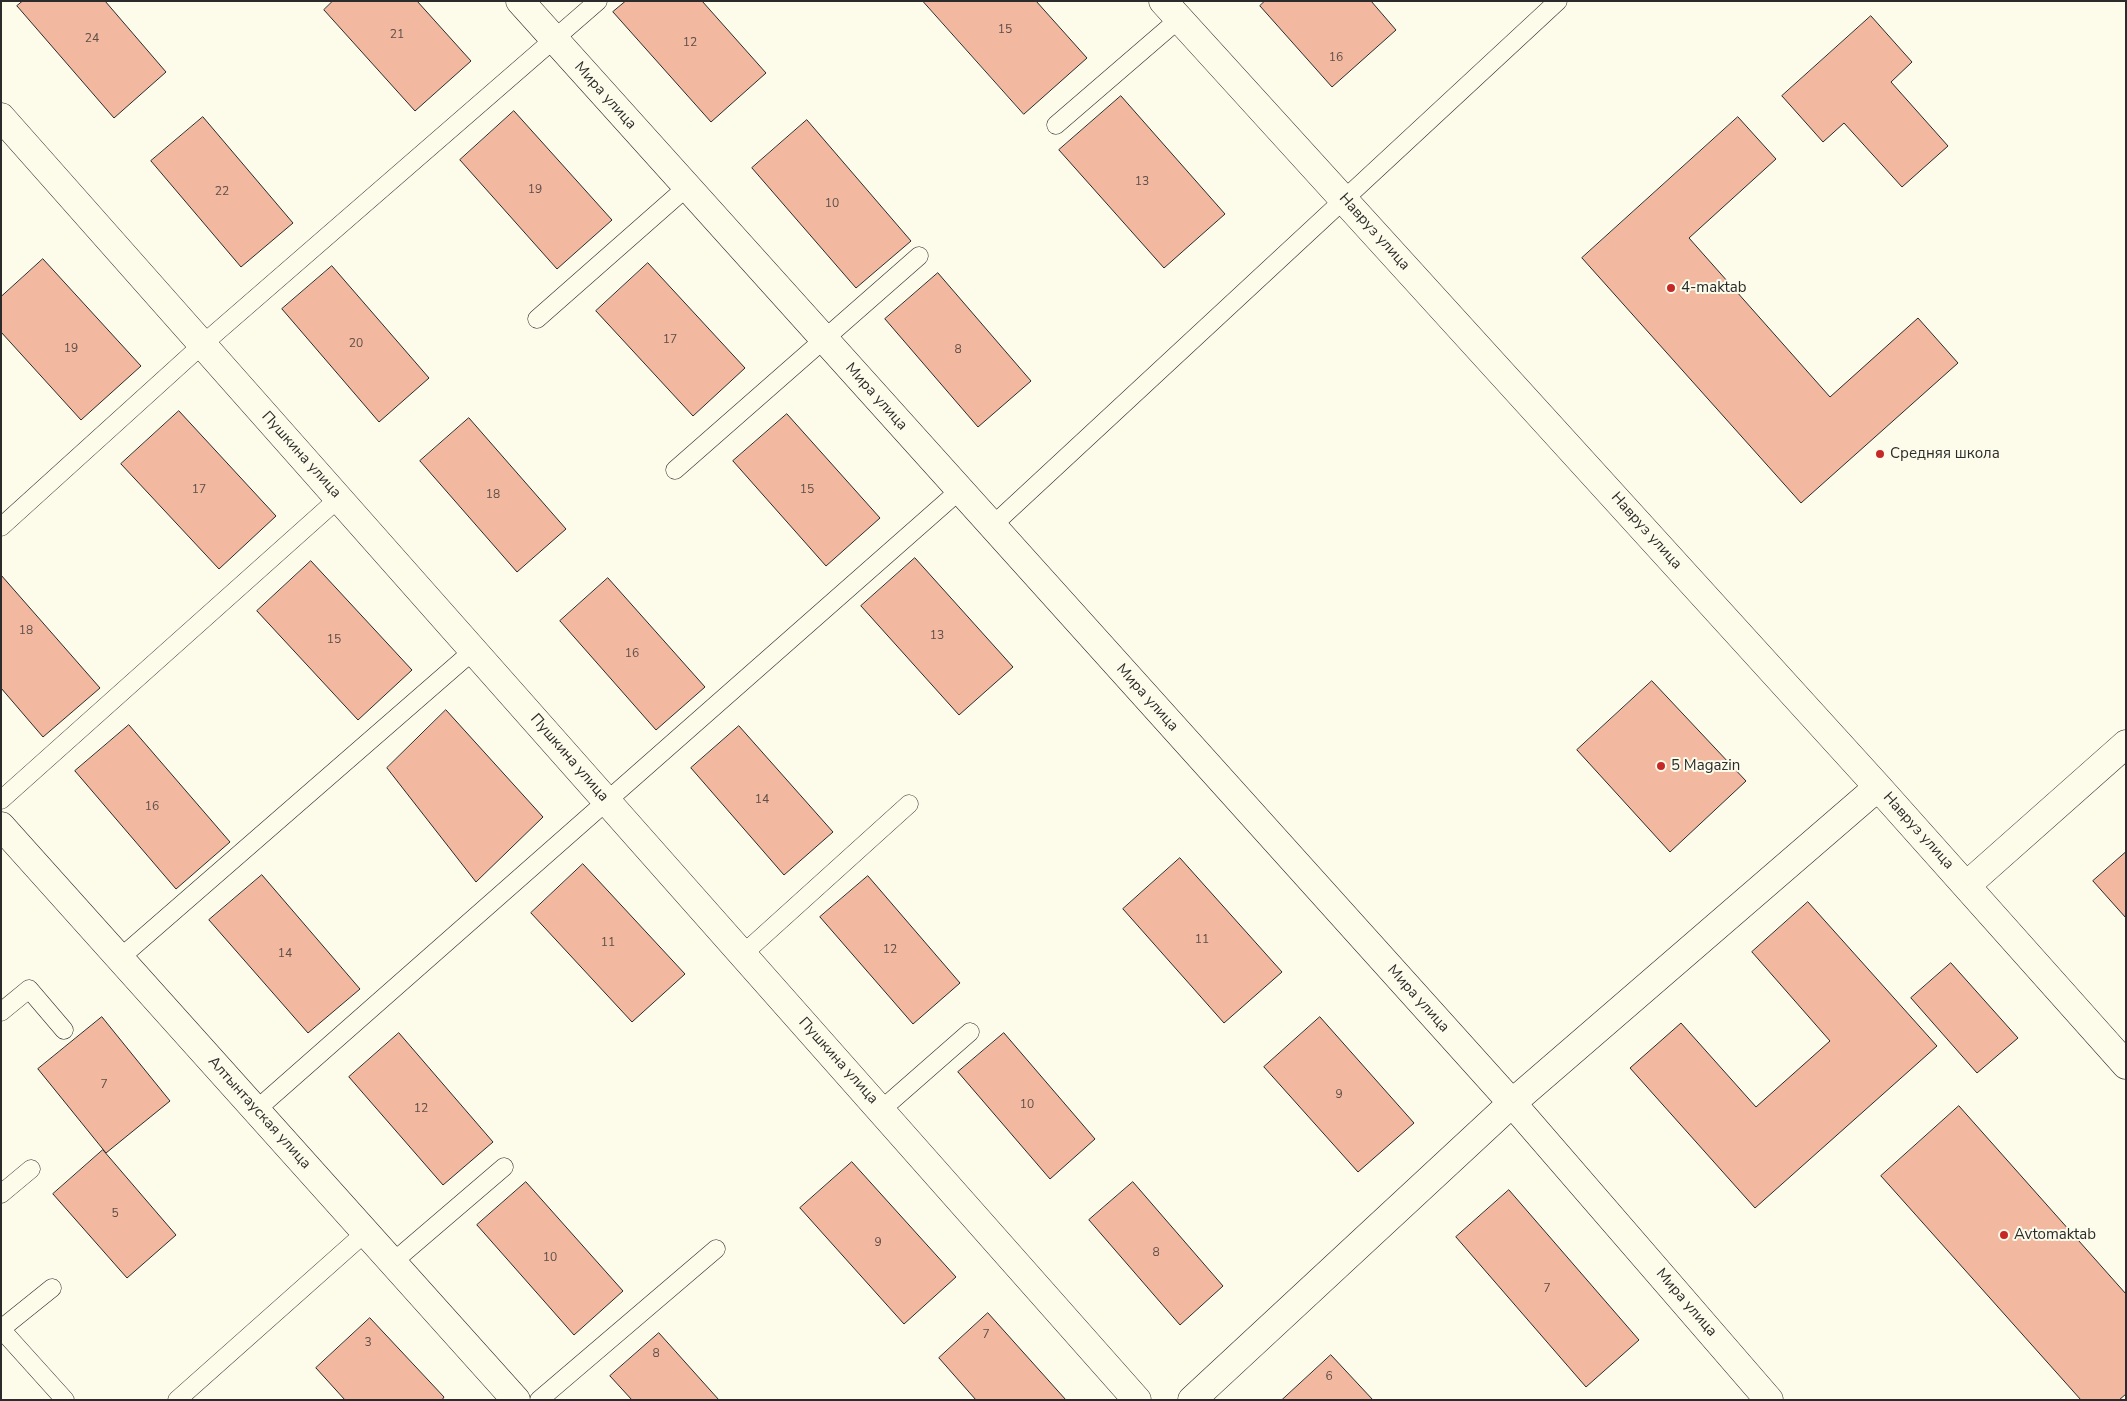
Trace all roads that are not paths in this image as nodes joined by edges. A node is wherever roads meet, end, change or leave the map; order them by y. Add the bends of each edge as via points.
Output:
1 (520, 1) edge
2 (598, 1) edge
3 (1558, 1) edge
4 (1171, 10) edge
5 (554, 40) junction
6 (1, 117) edge
7 (1056, 125) dead end
8 (687, 187) junction
9 (1344, 199) junction
10 (919, 256) dead end
11 (537, 319) dead end
12 (824, 338) junction
13 (203, 344) junction
14 (675, 470) dead end
15 (960, 490) junction
16 (339, 498) junction
17 (992, 526) junction
18 (1, 527) edge
19 (474, 650) junction
20 (2126, 744) edge
21 (1878, 787) junction
22 (1, 800) edge
23 (607, 802) junction
24 (909, 804) dead end
25 (1, 826) edge
26 (1967, 885) junction
27 (742, 954) junction
28 (120, 958) junction
29 (1, 1012) edge
30 (64, 1030) dead end
31 (970, 1032) dead end
32 (2126, 1065) edge
33 (1512, 1103) junction
34 (256, 1110) junction
35 (881, 1110) junction
36 (504, 1167) dead end
37 (31, 1169) dead end
38 (1, 1194) edge
39 (366, 1232) junction
40 (716, 1249) dead end
41 (393, 1262) junction
42 (52, 1288) dead end
43 (1, 1329) edge
44 (65, 1400) edge
45 (177, 1400) edge
46 (516, 1400) edge
47 (539, 1400) edge
48 (1137, 1400) edge
49 (1192, 1400) edge
50 (1769, 1400) edge

1 - 5 street, Мира улица
2 - 5 lane
3 - 9 lane
4 - 7 lane
4 - 9 street, Навруз улица
5 - 8 street, Мира улица
5 - 13 lane
6 - 13 street, Пушкина улица
8 - 11 lane
8 - 12 street, Мира улица
9 - 17 lane
9 - 21 street, Навруз улица
10 - 12 lane
12 - 14 lane
12 - 15 street, Мира улица
13 - 16 street, Пушкина улица
13 - 18 lane
15 - 17 street, Мира улица
15 - 23 lane
16 - 19 street, Пушкина улица
16 - 22 lane
17 - 33 street, Мира улица
19 - 23 street, Пушкина улица
19 - 28 lane
20 - 26 street
21 - 26 street, Навруз улица
21 - 33 street
23 - 27 street, Пушкина улица
23 - 34 lane
24 - 27 lane
25 - 28 street, Алтынтауская улица
26 - 32 street, Навруз улица
27 - 35 street, Пушкина улица
28 - 34 street, Алтынтауская улица
29 - 30 lane via 29,989
31 - 35 lane
33 - 49 street
33 - 50 street, Мира улица
34 - 39 street, Алтынтауская улица
35 - 48 street, Пушкина улица
36 - 41 lane
37 - 38 lane
39 - 41 street, Алтынтауская улица
39 - 45 lane
40 - 47 lane
41 - 46 street, Алтынтауская улица
42 - 43 lane
43 - 44 lane

